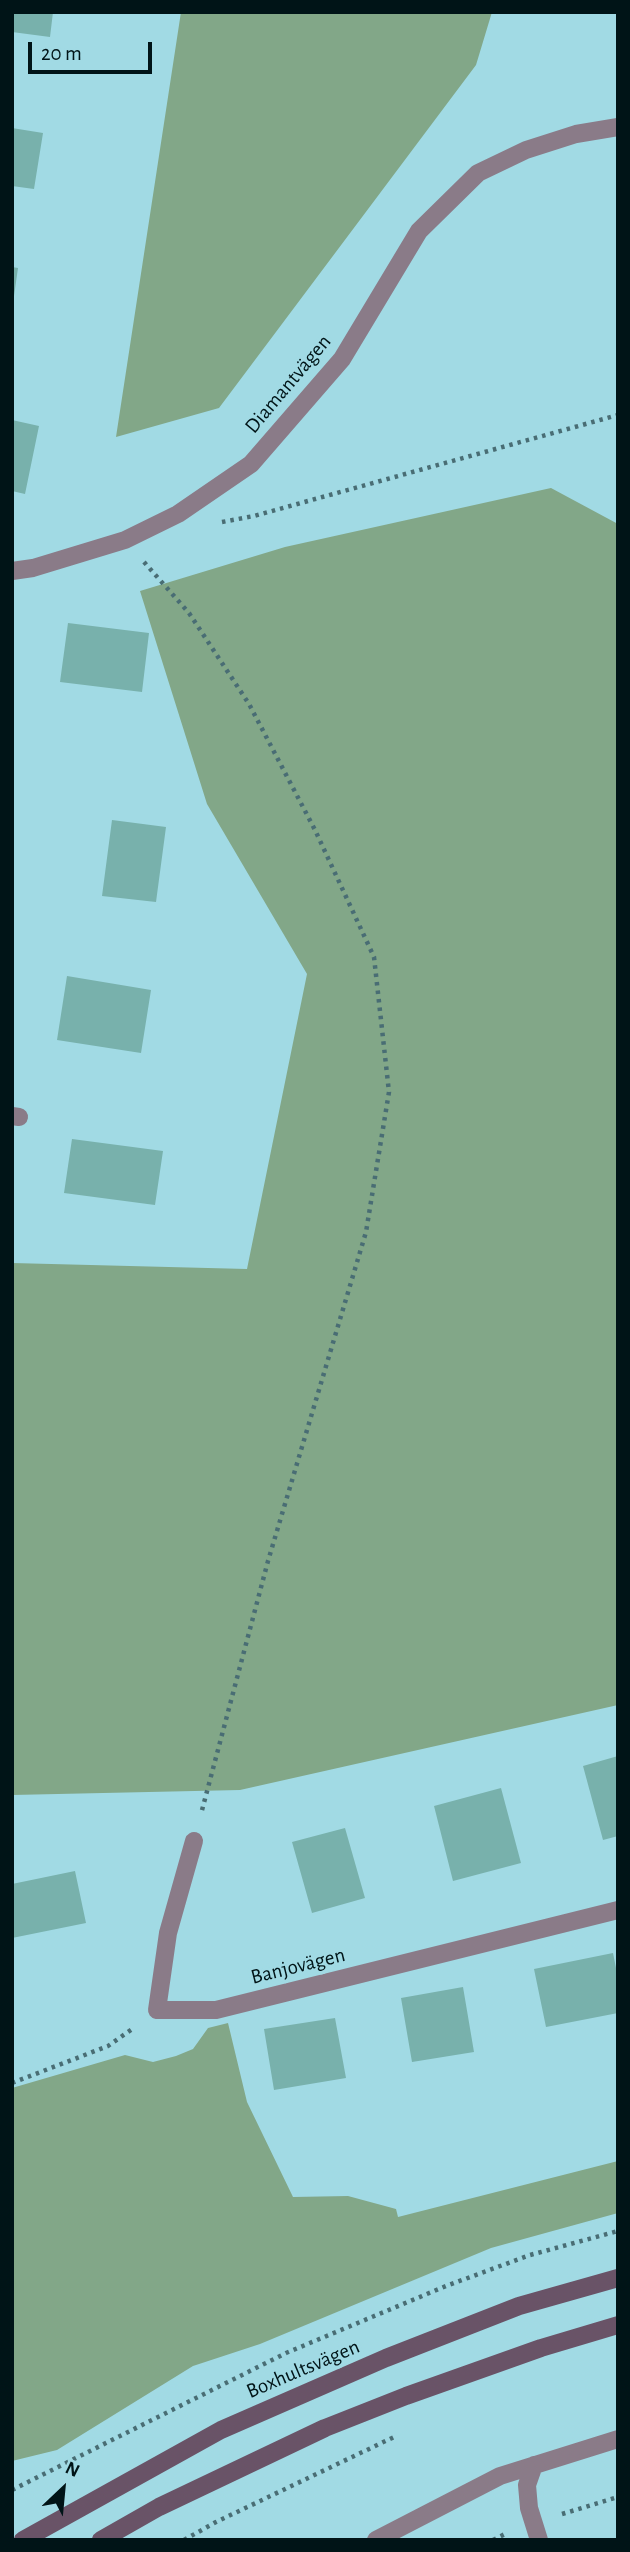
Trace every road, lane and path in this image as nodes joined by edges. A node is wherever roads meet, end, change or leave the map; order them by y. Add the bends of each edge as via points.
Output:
1 (618, 127) edge
2 (618, 415) edge
3 (215, 523) dead end
4 (125, 540) junction
5 (12, 571) edge
6 (194, 1841) joint
7 (618, 1910) edge
8 (157, 2010) junction
9 (12, 2083) edge
10 (618, 2231) edge
11 (618, 2278) edge
12 (618, 2325) edge
13 (404, 2432) dead end
14 (618, 2439) edge
15 (534, 2465) junction
16 (12, 2490) edge
17 (23, 2540) edge
18 (101, 2540) edge
19 (184, 2540) edge
20 (376, 2540) edge
21 (539, 2540) edge

1 - 4 street, Diamantvägen via 526,150 478,173 419,231 342,359 251,464 178,514
2 - 3 path
4 - 5 street, Diamantvägen
4 - 6 path via 189,613 249,704 315,830 374,957 389,1091 366,1232 268,1561
6 - 8 street via 168,1933
7 - 8 street, Banjovägen via 216,2010
8 - 9 path via 108,2046
10 - 16 path via 530,2255 286,2353
11 - 17 street, Boxhultsvägen via 519,2306 234,2424
12 - 18 street via 541,2348 326,2428 159,2507
13 - 19 path
14 - 15 street
15 - 20 street via 500,2476
15 - 21 street via 527,2486

